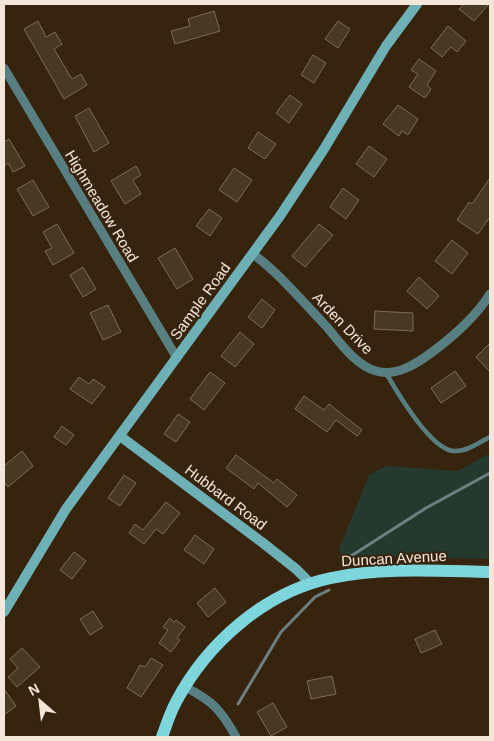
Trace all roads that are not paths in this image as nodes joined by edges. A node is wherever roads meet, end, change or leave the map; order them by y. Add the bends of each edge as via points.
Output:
1 (417, 4) edge
2 (4, 68) edge
3 (252, 254) junction
4 (490, 294) edge
5 (177, 358) junction
6 (385, 372) junction
7 (120, 436) junction
8 (490, 437) edge
9 (490, 572) edge
10 (311, 584) junction
11 (4, 612) edge
12 (185, 687) junction
13 (162, 737) edge
14 (236, 737) edge

1 - 3 street, Sample Road via 386,46 304,179
2 - 5 street, Highmeadow Road
3 - 5 street, Sample Road
3 - 6 street, Arden Drive via 286,282 358,360 370,369
4 - 6 street via 472,318 433,351 401,370
5 - 7 street, Sample Road
6 - 8 lane via 412,415 441,446 454,452
7 - 10 street, Hubbard Road via 296,569
7 - 11 street, Sample Road via 66,509
9 - 10 main road, Duncan Avenue via 363,573
10 - 12 main road, Duncan Avenue via 291,592 237,626 203,660
12 - 13 main road, Duncan Avenue
12 - 14 street via 215,706

